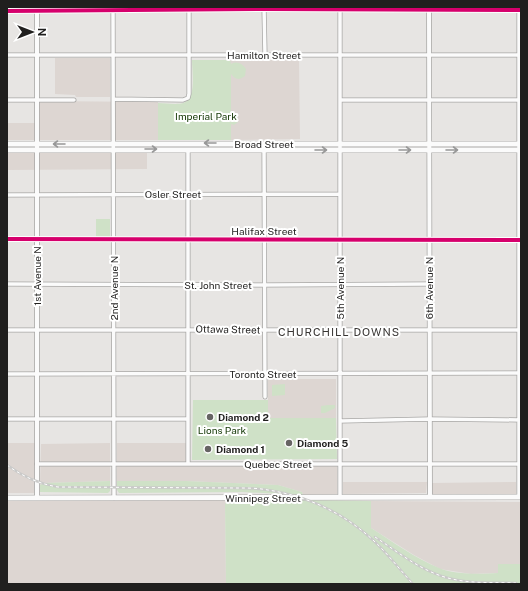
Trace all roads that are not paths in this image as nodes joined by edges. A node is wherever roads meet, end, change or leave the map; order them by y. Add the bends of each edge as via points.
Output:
1 (264, 8) edge
2 (340, 8) edge
3 (429, 8) edge
4 (37, 9) edge
5 (113, 9) edge
6 (189, 9) edge
7 (520, 9) edge
8 (7, 11) edge
9 (265, 54) junction
10 (7, 55) edge
11 (37, 55) junction
12 (114, 55) junction
13 (189, 55) junction
14 (340, 55) junction
15 (429, 55) junction
16 (520, 55) edge
17 (114, 99) junction
18 (7, 100) edge
19 (37, 100) junction
20 (74, 100) dead end
21 (340, 100) junction
22 (429, 100) junction
23 (520, 100) edge
24 (113, 143) junction
25 (188, 143) junction
26 (7, 144) edge
27 (37, 147) junction
28 (264, 147) junction
29 (340, 147) junction
30 (430, 147) junction
31 (520, 147) edge
32 (114, 149) junction
33 (7, 150) edge
34 (188, 150) junction
35 (7, 194) edge
36 (188, 194) junction
37 (340, 194) junction
38 (37, 195) junction
39 (114, 195) junction
40 (264, 195) junction
41 (520, 198) edge
42 (7, 239) edge
43 (37, 239) junction
44 (114, 239) junction
45 (188, 239) junction
46 (340, 239) junction
47 (265, 240) junction
48 (430, 240) junction
49 (520, 240) edge
50 (7, 284) edge
51 (37, 284) junction
52 (188, 284) junction
53 (340, 284) junction
54 (430, 284) junction
55 (114, 285) junction
56 (265, 285) junction
57 (37, 329) junction
58 (114, 329) junction
59 (188, 329) junction
60 (7, 330) edge
61 (265, 330) junction
62 (340, 330) junction
63 (430, 330) junction
64 (520, 330) edge
65 (519, 373) junction
66 (7, 374) edge
67 (114, 374) junction
68 (188, 374) junction
69 (340, 374) junction
70 (430, 374) junction
71 (37, 375) junction
72 (265, 375) junction
73 (265, 397) dead end
74 (7, 419) edge
75 (37, 419) junction
76 (114, 419) junction
77 (188, 419) junction
78 (430, 419) junction
79 (520, 420) edge
80 (340, 421) junction
81 (37, 464) junction
82 (114, 464) junction
83 (188, 464) junction
84 (340, 464) junction
85 (430, 464) junction
86 (519, 464) junction
87 (340, 497) junction
88 (430, 497) junction
89 (520, 497) edge
90 (7, 498) edge
91 (37, 498) junction
92 (114, 498) junction

1 - 2 street
1 - 6 street
1 - 9 street
2 - 3 street
2 - 14 street, 5th Avenue N
3 - 7 street
3 - 15 street, 6th Avenue N
4 - 5 street
4 - 8 street
4 - 11 street, 1st Avenue N
5 - 6 street
5 - 12 street, 2nd Avenue N
6 - 13 street
7 - 16 street
9 - 13 street, Hamilton Street
9 - 14 street, Hamilton Street
10 - 11 street, Hamilton Street
11 - 12 street, Hamilton Street
11 - 19 street, 1st Avenue N
12 - 13 street, Hamilton Street
12 - 17 street, 2nd Avenue N
13 - 17 street via 188,98
14 - 15 street, Hamilton Street
14 - 21 street, 5th Avenue N
15 - 16 street, Hamilton Street
15 - 22 street, 6th Avenue N
16 - 23 street
17 - 24 street, 2nd Avenue N
18 - 19 street
19 - 20 street
19 - 27 street, 1st Avenue N
21 - 22 street
21 - 29 street, 5th Avenue N
22 - 23 street
22 - 30 street, 6th Avenue N
23 - 31 street
24 - 25 main road, Broad Street
24 -> 27 main road, Broad Street
24 - 32 street, 2nd Avenue N
28 -> 25 main road, Broad Street
25 - 34 street
26 - 27 main road, Broad Street
27 - 32 main road, Broad Street
27 - 33 main road, Broad Street
27 - 38 street, 1st Avenue N
28 - 29 main road, Broad Street
28 - 34 main road, Broad Street
28 - 40 street
29 - 30 main road, Broad Street
29 - 37 street, 5th Avenue N
30 - 31 main road, Broad Street
30 - 48 street, 6th Avenue N
31 - 41 street
32 -> 34 main road, Broad Street
32 - 39 street, 2nd Avenue N
34 - 36 street
35 - 38 street, Osler Street
36 - 39 street, Osler Street
36 - 40 street, Osler Street
36 - 45 street
37 - 40 street, Osler Street
37 - 46 street, 5th Avenue N
38 - 39 street, Osler Street
38 - 43 street, 1st Avenue N
39 - 44 street, 2nd Avenue N
40 - 47 street
41 - 49 street
42 - 43 street, Halifax Street
43 - 44 street, Halifax Street
43 - 51 street, 1st Avenue N
44 - 45 street, Halifax Street
44 - 55 street, 2nd Avenue N
45 - 47 street, Halifax Street
45 - 52 street
46 - 47 street, Halifax Street
46 - 48 street, Halifax Street
46 - 53 street, 5th Avenue N
47 - 56 street
48 - 49 street, Halifax Street
48 - 54 street, 6th Avenue N
49 - 64 street
50 - 51 street, St. John Street
51 - 55 street, St. John Street
51 - 57 street, 1st Avenue N
52 - 55 street, St. John Street
52 - 56 street, St. John Street
52 - 59 street
53 - 54 street, St. John Street
53 - 56 street, St. John Street
53 - 62 street, 5th Avenue N
54 - 63 street, 6th Avenue N
55 - 58 street, 2nd Avenue N
56 - 61 street
57 - 58 street, Ottawa Street
57 - 60 street, Ottawa Street
57 - 71 street, 1st Avenue N
58 - 59 street, Ottawa Street
58 - 67 street, 2nd Avenue N
59 - 61 street, Ottawa Street
59 - 68 street
61 - 62 street, Ottawa Street
61 - 72 street
62 - 63 street, Ottawa Street
62 - 69 street, 5th Avenue N
63 - 64 street, Ottawa Street
63 - 70 street, 6th Avenue N
64 - 65 street
65 - 70 street, Toronto Street
65 - 79 street
66 - 71 street, Toronto Street
67 - 68 street, Toronto Street
67 - 71 street, Toronto Street
67 - 76 street, 2nd Avenue N
68 - 72 street, Toronto Street
68 - 77 street
69 - 70 street, Toronto Street
69 - 72 street, Toronto Street
69 - 80 street, 5th Avenue N
70 - 78 street, 6th Avenue N
71 - 75 street, 1st Avenue N
72 - 73 street
74 - 75 street
75 - 76 street
75 - 81 street, 1st Avenue N
76 - 77 street
76 - 82 street, 2nd Avenue N
77 - 83 street
78 - 79 street
78 - 80 street
78 - 85 street, 6th Avenue N
79 - 86 street
80 - 84 street, 5th Avenue N
81 - 82 street, Quebec Street
81 - 91 street, 1st Avenue N
82 - 83 street, Quebec Street
82 - 92 street, 2nd Avenue N
83 - 84 street, Quebec Street
84 - 85 street, Quebec Street
84 - 87 street, 5th Avenue N
85 - 86 street, Quebec Street
85 - 88 street, 6th Avenue N
86 - 89 street
87 - 88 main road, Winnipeg Street
87 - 92 main road, Winnipeg Street
88 - 89 main road, Winnipeg Street
90 - 91 main road, Winnipeg Street
91 - 92 main road, Winnipeg Street

